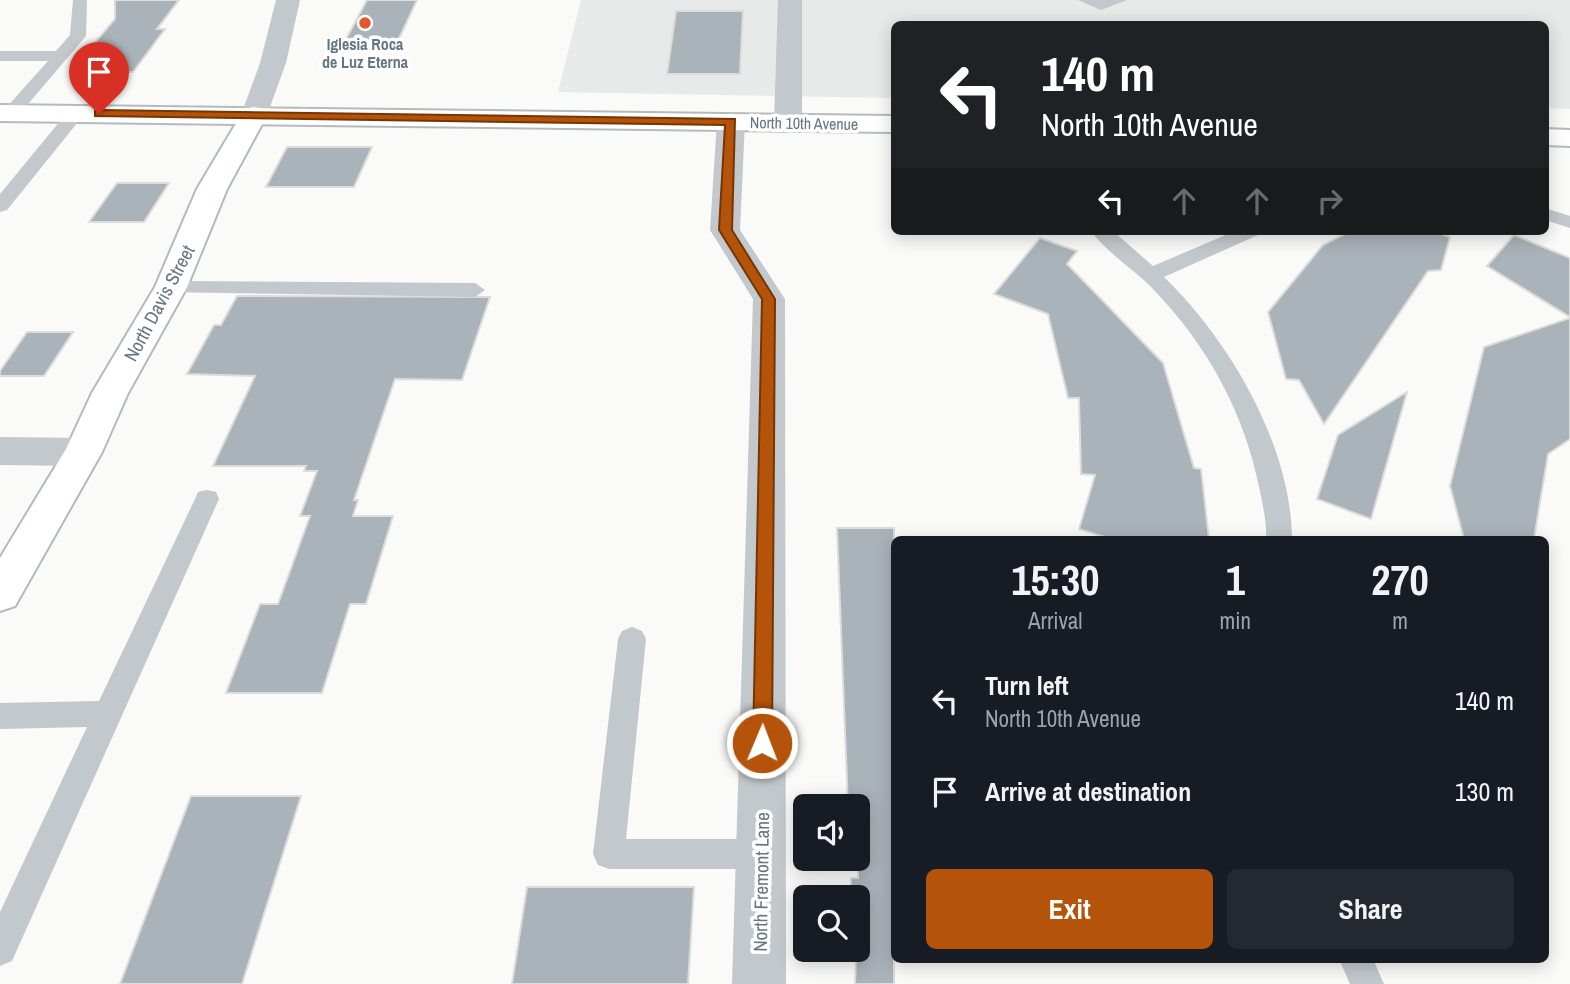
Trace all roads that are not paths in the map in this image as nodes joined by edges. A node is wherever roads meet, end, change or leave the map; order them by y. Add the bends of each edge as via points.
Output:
1 (80, 0) edge
2 (288, 0) edge
3 (790, 0) edge
4 (1085, 0) edge
5 (1120, 0) edge
6 (1101, 5) junction
7 (1104, 21) edge
8 (0, 56) edge
9 (61, 56) junction
10 (5, 113) edge
11 (76, 113) junction
12 (254, 115) junction
13 (731, 121) junction
14 (788, 122) junction
15 (891, 124) edge
16 (1549, 137) edge
17 (1570, 138) edge
18 (0, 206) edge
19 (1549, 215) edge
20 (1570, 222) edge
21 (1106, 235) edge
22 (1242, 235) edge
23 (1153, 274) junction
24 (171, 287) junction
25 (475, 290) dead end
26 (0, 451) edge
27 (82, 452) junction
28 (207, 499) dead end
29 (1278, 536) edge
30 (0, 594) edge
31 (632, 639) dead end
32 (108, 714) junction
33 (0, 716) edge
34 (761, 854) junction
35 (0, 949) edge
36 (1358, 963) edge
37 (759, 984) edge
38 (1367, 984) edge

1 - 9 lane via 78,36
2 - 12 street, North Davis Street
3 - 14 street
4 - 6 lane
5 - 6 lane
6 - 7 lane
8 - 9 lane
9 - 10 lane
10 - 11 main road, North 10th Avenue
11 - 12 main road, North 10th Avenue
11 - 18 lane
12 - 13 main road, North 10th Avenue
12 - 24 main road, North Davis Street via 212,189
13 - 14 main road, North 10th Avenue
13 - 34 street, North Fremont Lane via 725,230 769,299
14 - 15 main road, North 10th Avenue
16 - 17 main road
19 - 20 lane
21 - 23 lane
22 - 23 lane
23 - 29 lane via 1222,356 1262,441
24 - 25 lane
24 - 27 main road, North Davis Street
26 - 27 street
27 - 30 main road, North Davis Street
28 - 32 lane
31 - 34 lane via 609,854
32 - 33 lane
32 - 35 lane
34 - 37 street, North Fremont Lane
36 - 38 lane

